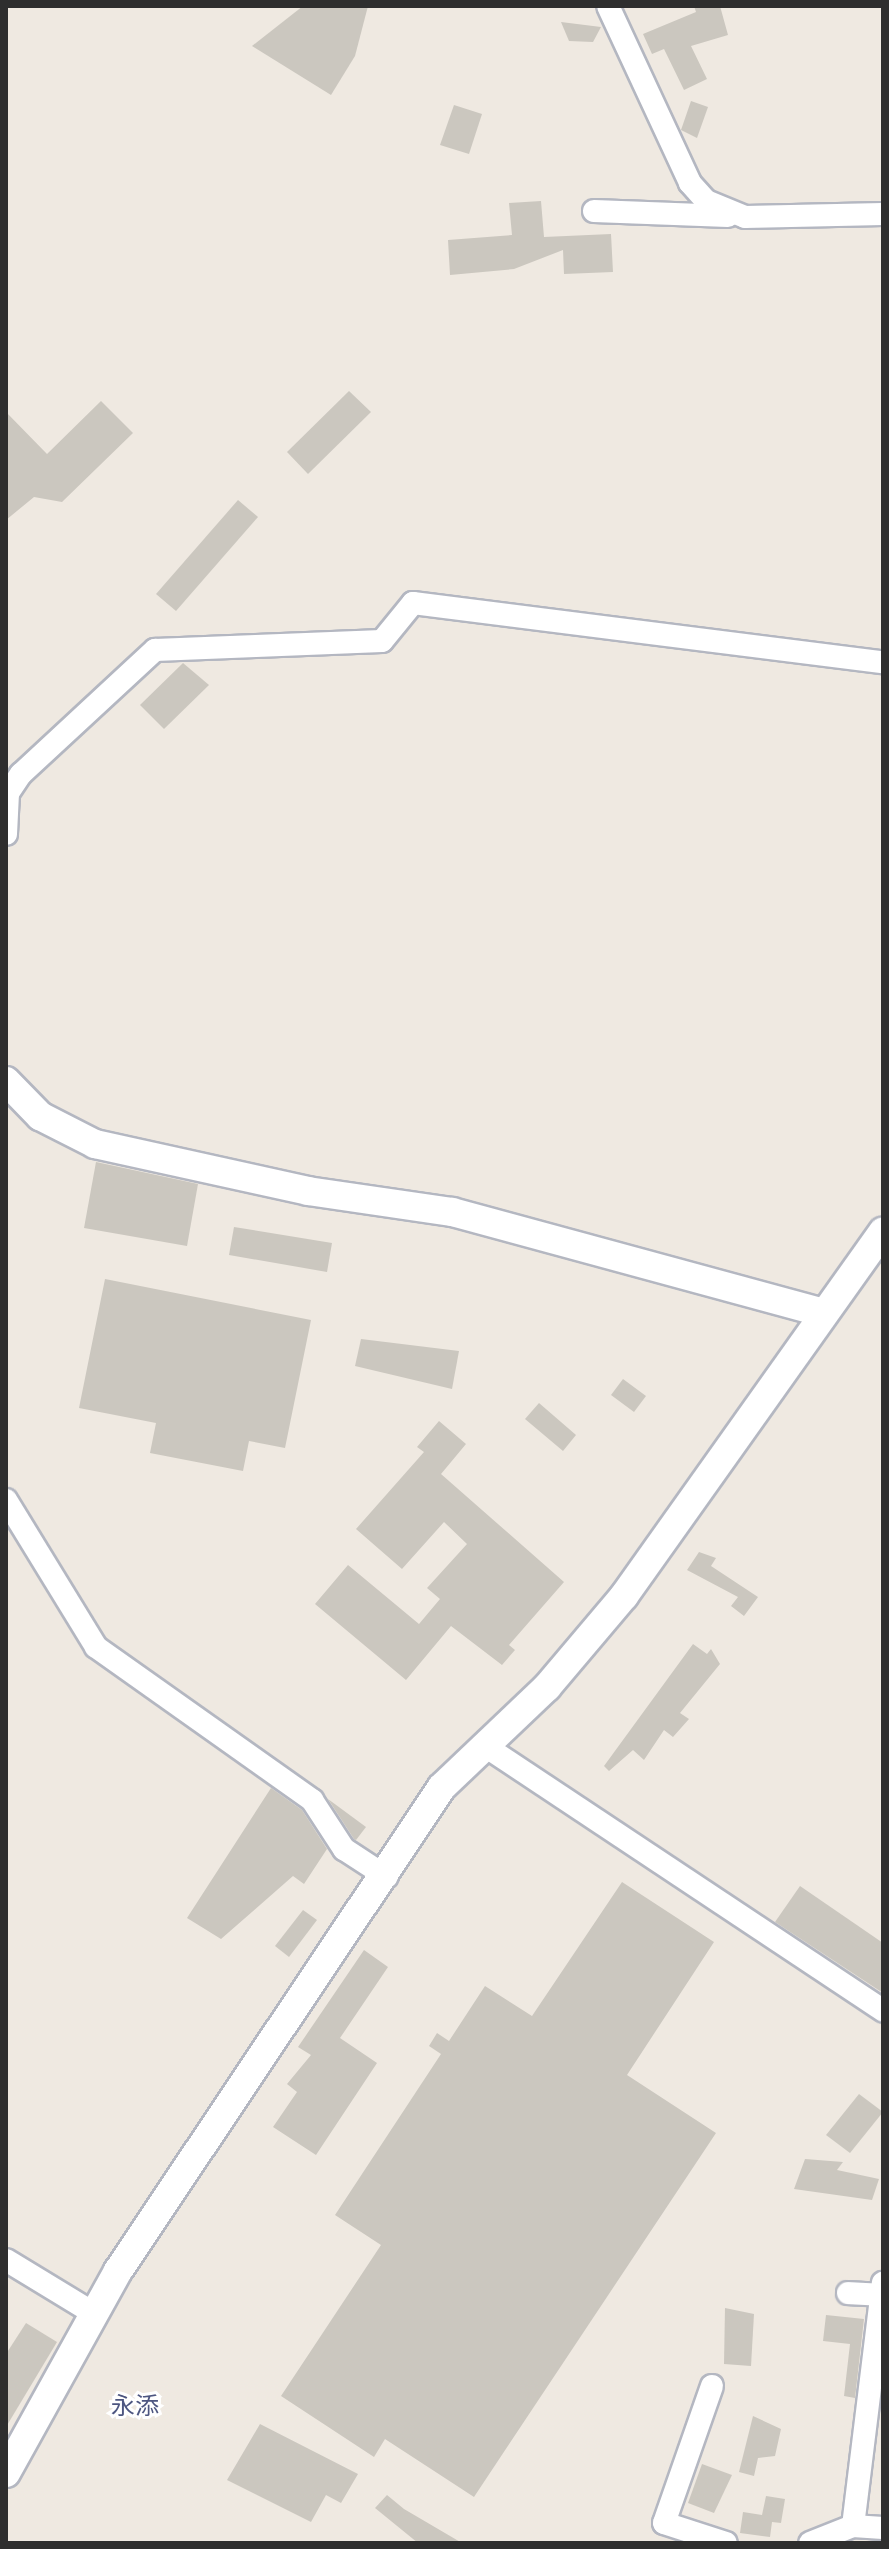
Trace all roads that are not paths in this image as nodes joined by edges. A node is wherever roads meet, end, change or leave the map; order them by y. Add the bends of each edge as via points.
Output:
1 (608, 6) edge
2 (594, 211) dead end
3 (883, 214) edge
4 (745, 217) junction
5 (883, 662) edge
6 (6, 834) edge
7 (6, 1081) edge
8 (883, 1232) edge
9 (820, 1312) junction
10 (6, 1500) edge
11 (485, 1746) junction
12 (387, 1877) junction
13 (883, 2010) edge
14 (6, 2260) edge
15 (882, 2291) edge
16 (848, 2293) dead end
17 (93, 2313) junction
18 (712, 2386) dead end
19 (6, 2473) edge
20 (853, 2526) junction
21 (883, 2528) edge
22 (727, 2542) edge
23 (810, 2543) edge

1 - 4 street via 690,183 723,212
2 - 4 street
3 - 4 street
5 - 6 street via 413,603 382,641 155,650 21,774 8,793
7 - 9 street via 40,1116 95,1144 308,1191 452,1212
8 - 9 street
9 - 11 street via 624,1596 547,1687
10 - 12 street via 96,1647 312,1800 344,1849
11 - 12 street via 442,1787
11 - 13 street
12 - 17 street
14 - 17 street
15 - 16 street
15 - 20 street
17 - 19 street
18 - 22 street via 664,2523
20 - 21 street
20 - 23 street via 830,2541

